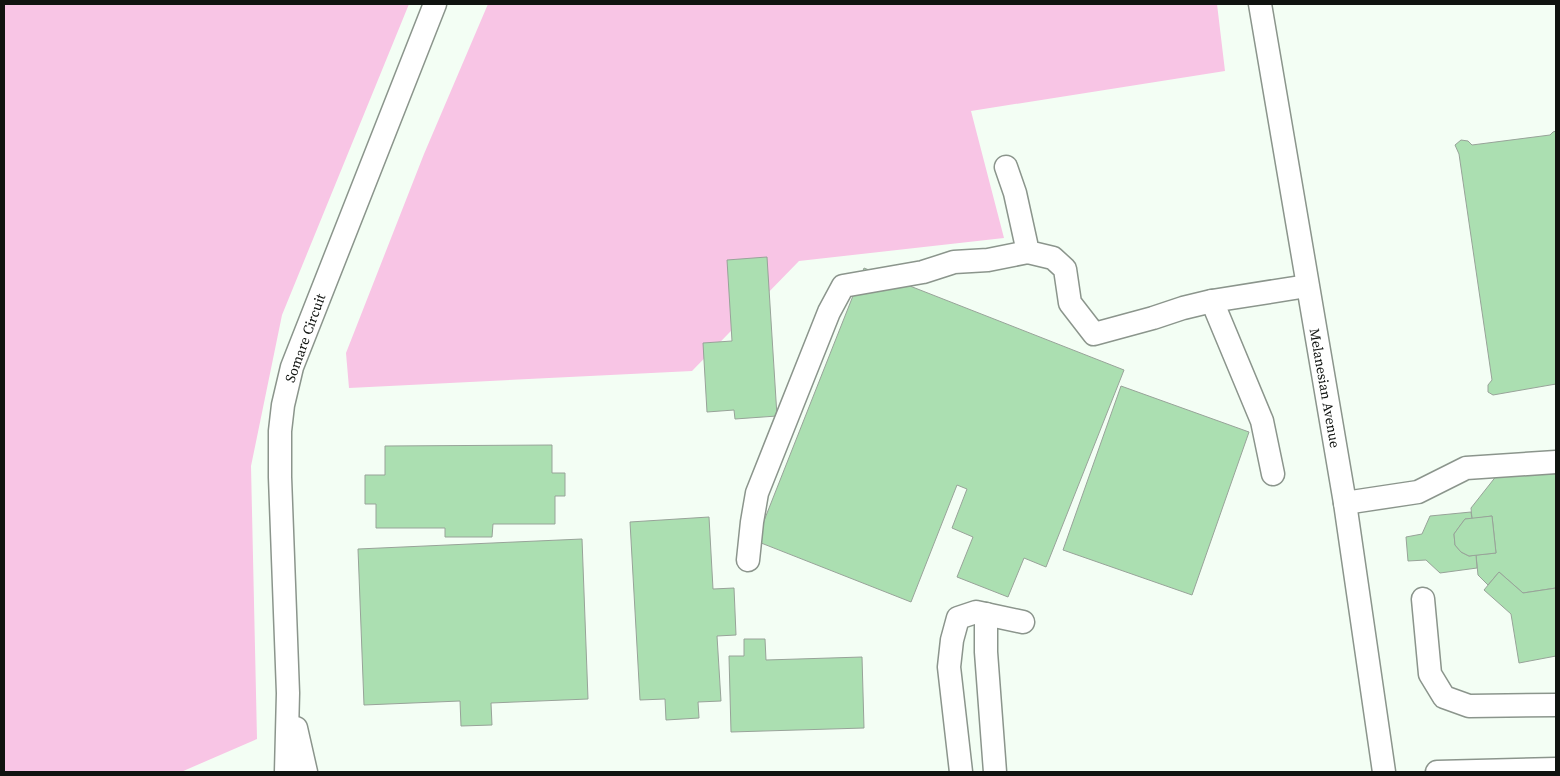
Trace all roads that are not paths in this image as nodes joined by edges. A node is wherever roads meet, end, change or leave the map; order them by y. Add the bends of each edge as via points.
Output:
1 (435, 4) edge
2 (1260, 4) edge
3 (1006, 167) dead end
4 (1028, 252) junction
5 (1308, 286) junction
6 (1212, 301) junction
7 (1556, 462) edge
8 (1273, 474) dead end
9 (1345, 503) junction
10 (748, 560) dead end
11 (1423, 600) dead end
12 (986, 614) junction
13 (1023, 622) dead end
14 (288, 693) junction
15 (1556, 705) edge
16 (1556, 769) edge
17 (286, 772) edge
18 (306, 772) edge
19 (961, 772) edge
20 (995, 772) edge
21 (1384, 772) edge
22 (1437, 772) edge

1 - 14 street, Somare Circuit via 292,367 283,405 280,476
2 - 5 street, Melanesian Avenue
3 - 4 street
4 - 6 street via 1053,258 1065,269 1070,303 1094,334
4 - 10 street via 988,260 954,262 923,272 843,286 829,312 757,493
5 - 6 street
5 - 9 street, Melanesian Avenue
6 - 8 street via 1262,421
7 - 9 street via 1466,468 1418,492
9 - 21 street, Melanesian Avenue
11 - 15 street via 1430,674 1444,697 1469,706
12 - 13 street
12 - 19 street via 976,612 958,618 952,640 949,667
12 - 20 street
14 - 17 street, Somare Circuit
14 - 18 street, Somare Circuit
16 - 22 street

